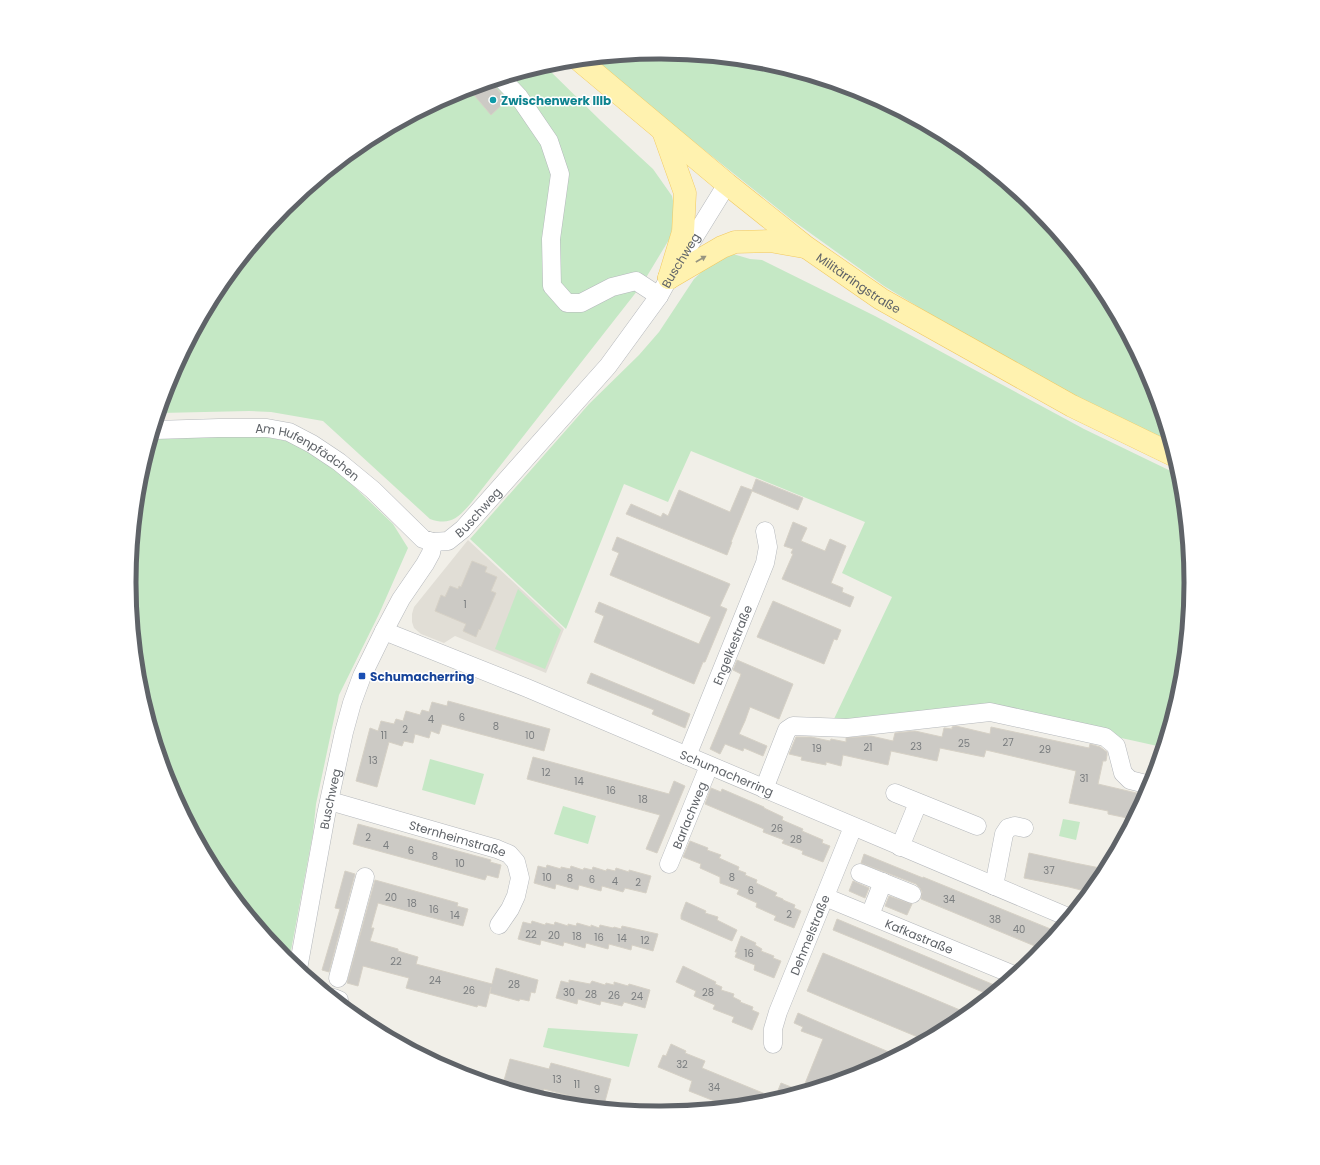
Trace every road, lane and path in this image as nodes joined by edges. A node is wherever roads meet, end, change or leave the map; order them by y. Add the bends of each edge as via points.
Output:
1 (584, 64) edge
2 (506, 83) edge
3 (662, 131) junction
4 (727, 184) junction
5 (806, 247) junction
6 (664, 287) junction
7 (159, 430) edge
8 (1167, 452) edge
9 (765, 531) dead end
10 (433, 542) junction
11 (384, 631) junction
12 (687, 756) junction
13 (709, 766) junction
14 (1144, 783) edge
15 (764, 789) junction
16 (895, 794) dead end
17 (330, 801) junction
18 (918, 803) junction
19 (977, 826) dead end
20 (853, 827) junction
21 (1024, 828) dead end
22 (900, 847) junction
23 (669, 864) dead end
24 (860, 873) dead end
25 (365, 877) dead end
26 (883, 882) junction
27 (994, 886) junction
28 (912, 894) dead end
29 (825, 897) junction
30 (870, 915) junction
31 (1064, 915) edge
32 (499, 925) dead end
33 (299, 961) edge
34 (1009, 973) edge
35 (338, 978) dead end
36 (773, 1044) dead end

1 - 3 main road, Militärringstraße
2 - 6 street via 519,97 549,141 560,174 551,239 552,286 567,303 581,303 612,287 636,281
3 - 4 main road, Militärringstraße
3 - 6 main road via 685,193 683,232
4 - 5 main road, Militärringstraße
4 - 6 street, Buschweg
6 -> 5 main road via 722,247 735,242 770,241
5 - 8 main road, Militärringstraße via 881,299 1072,406
6 - 10 street, Buschweg via 608,366 463,529 448,541
7 - 10 street, Am Hufenpfädchen via 267,428 289,432 339,462 373,490 422,539
9 - 12 street, Engelkestraße via 768,547 764,563
10 - 11 street, Buschweg via 425,564 401,599
11 - 12 street, Schumacherring
11 - 17 street, Buschweg via 352,703
12 - 13 street, Schumacherring
13 - 15 street, Schumacherring
13 - 23 street, Barlachweg
14 - 15 street via 1130,780 1123,773 1116,746 1105,737 990,712 847,728 793,726 787,730
15 - 20 street, Schumacherring
16 - 18 street
17 - 32 street, Sternheimstraße via 509,854 516,862 520,878 516,896
17 - 33 street, Buschweg
18 - 19 street
18 - 22 street
20 - 22 street, Schumacherring
20 - 29 street, Dehmelstraße
21 - 27 street via 1008,828 1004,834
22 - 27 street, Schumacherring
24 - 26 street
25 - 35 street
26 - 28 street
26 - 30 street
27 - 31 street, Schumacherring
29 - 30 street, Kafkastraße
29 - 36 street, Dehmelstraße via 778,1012 773,1030
30 - 34 street, Kafkastraße

